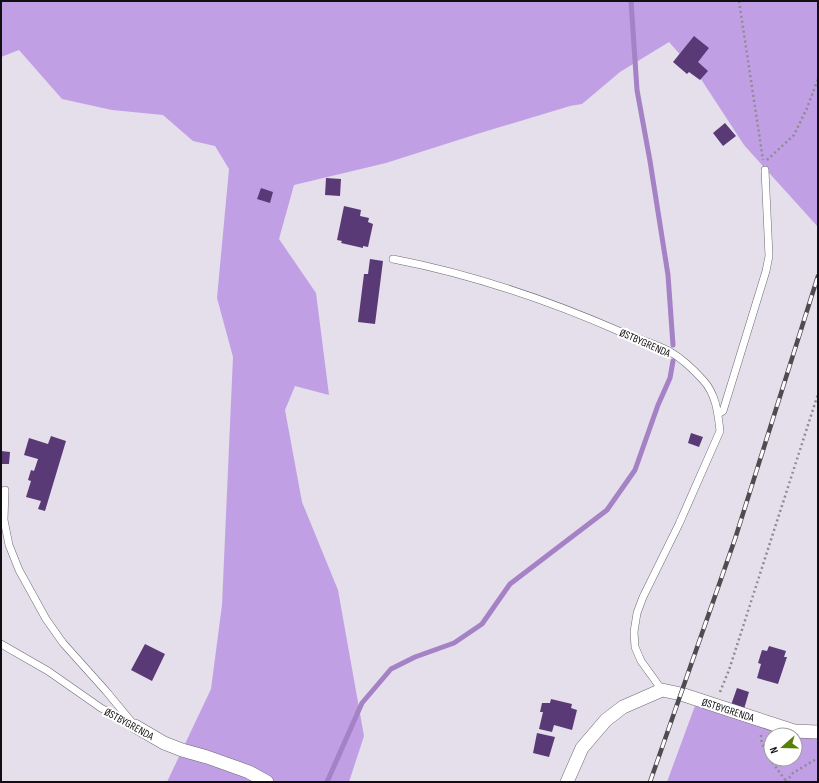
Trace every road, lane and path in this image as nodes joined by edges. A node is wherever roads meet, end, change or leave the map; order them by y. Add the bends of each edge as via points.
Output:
1 (739, 1) edge
2 (818, 79) edge
3 (764, 170) dead end
4 (394, 259) dead end
5 (818, 394) edge
6 (718, 414) junction
7 (5, 490) dead end
8 (1, 644) edge
9 (662, 690) junction
10 (714, 706) junction
11 (763, 721) junction
12 (135, 726) junction
13 (818, 732) edge
14 (818, 758) edge
15 (786, 781) edge
16 (267, 782) edge
17 (567, 782) edge

1 - 2 path via 764,162 794,135
3 - 6 lane via 769,256 723,411
4 - 6 lane, ØSTBYGRENDA via 498,286 575,312 663,348 704,381 713,395
5 - 10 path via 729,670
6 - 9 lane, ØSTBYGRENDA via 720,431 637,613 634,632 636,647 641,661
7 - 12 lane via 4,520 9,545 19,570 46,619 63,643
8 - 12 lane, ØSTBYGRENDA via 54,675 101,708
9 - 10 street, ØSTBYGRENDA
9 - 17 street via 623,707 606,720 582,748
10 - 11 street, ØSTBYGRENDA
11 - 13 street, ØSTBYGRENDA via 794,731
11 - 15 path via 761,740
12 - 16 street, ØSTBYGRENDA via 164,743 249,772
14 - 15 path via 793,772

